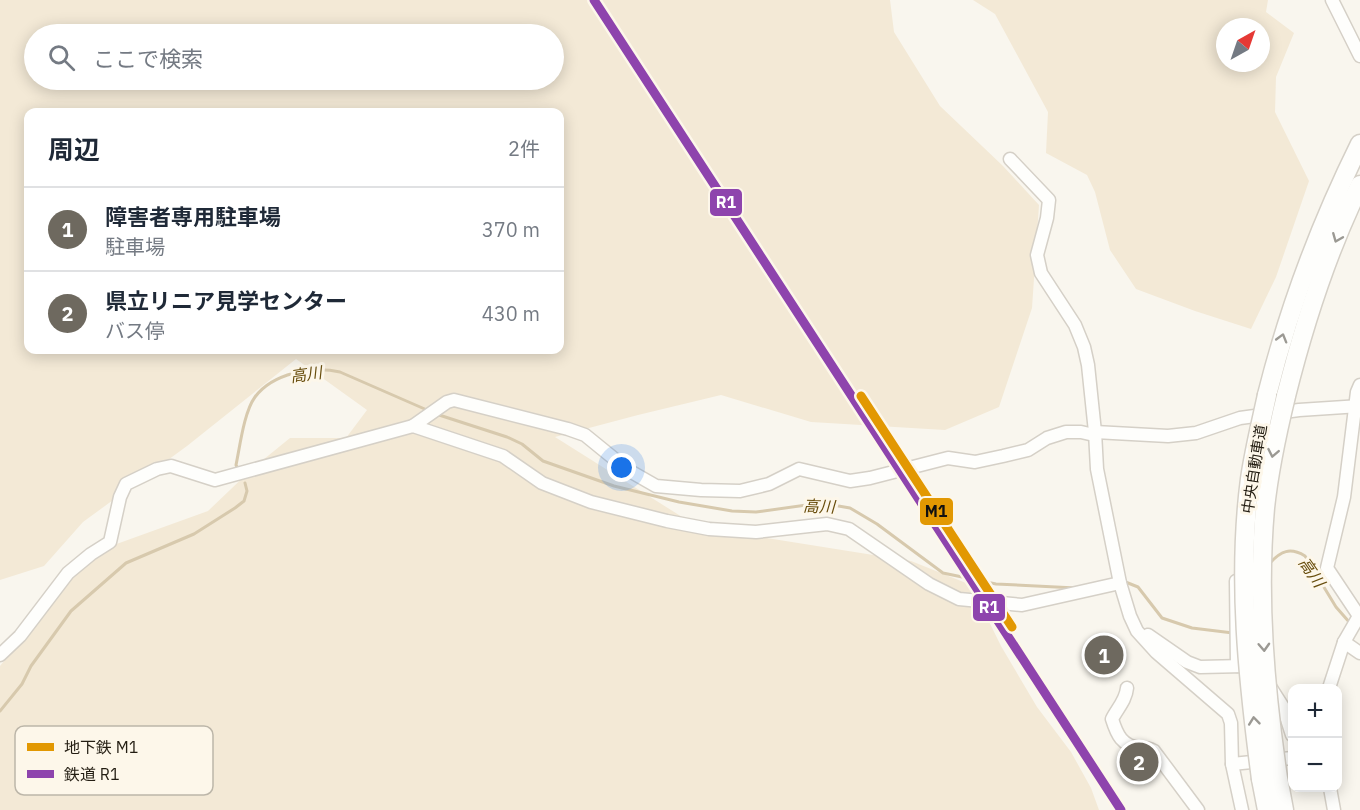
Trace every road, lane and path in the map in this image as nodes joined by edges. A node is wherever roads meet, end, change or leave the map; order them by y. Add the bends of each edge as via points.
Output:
1 (1332, 0) edge
2 (1360, 56) edge
3 (1360, 144) edge
4 (1010, 159) dead end
5 (1360, 185) edge
6 (1360, 385) edge
7 (1277, 395) junction
8 (1358, 406) edge
9 (1253, 416) junction
10 (413, 426) junction
11 (1095, 433) junction
12 (1120, 583) junction
13 (1130, 616) junction
14 (1359, 616) edge
15 (1345, 640) junction
16 (1360, 653) edge
17 (0, 656) edge
18 (1237, 666) junction
19 (1330, 684) edge
20 (1127, 688) dead end
21 (1288, 722) edge
22 (1288, 758) edge
23 (1232, 764) junction
24 (1269, 779) junction
25 (1331, 792) edge
26 (1198, 810) edge
27 (1242, 810) edge
28 (1267, 810) edge
29 (1284, 810) edge
30 (1334, 810) edge

1 - 2 street
7 -> 3 highway, 中央自動車道 via 1277,356 1305,268
4 - 11 street via 1049,200 1037,255 1041,273 1075,325 1084,347
5 -> 7 highway, 中央自動車道
6 - 8 street
7 - 24 highway, 中央自動車道, bridge via 1263,546
8 - 9 street
8 - 14 street via 1344,497 1327,568
9 - 11 street via 1196,433
9 - 18 street via 1239,509
10 - 11 street via 454,400 585,435 628,470 656,486 740,491 769,484 799,469 850,481 948,458 975,462 1003,456 1028,450 1066,432
10 - 12 street via 503,456 542,483 581,499 667,521 756,532 827,524 849,529 929,584 959,599 1022,605
10 - 17 street via 215,480 171,466 126,484 110,542 68,573
11 - 12 street via 1097,470
12 - 13 street
13 - 18 street via 1186,662 1200,667
13 - 23 street via 1137,631 1156,652 1227,714 1231,723
14 - 15 street
15 - 16 street
15 - 19 street
18 - 21 street via 1254,669 1263,677
20 - 26 street via 1112,719 1117,735 1131,746 1150,748
22 - 23 street
23 - 27 street
24 - 28 highway, 中央自動車道
24 - 29 highway, 中央自動車道
25 - 30 street

